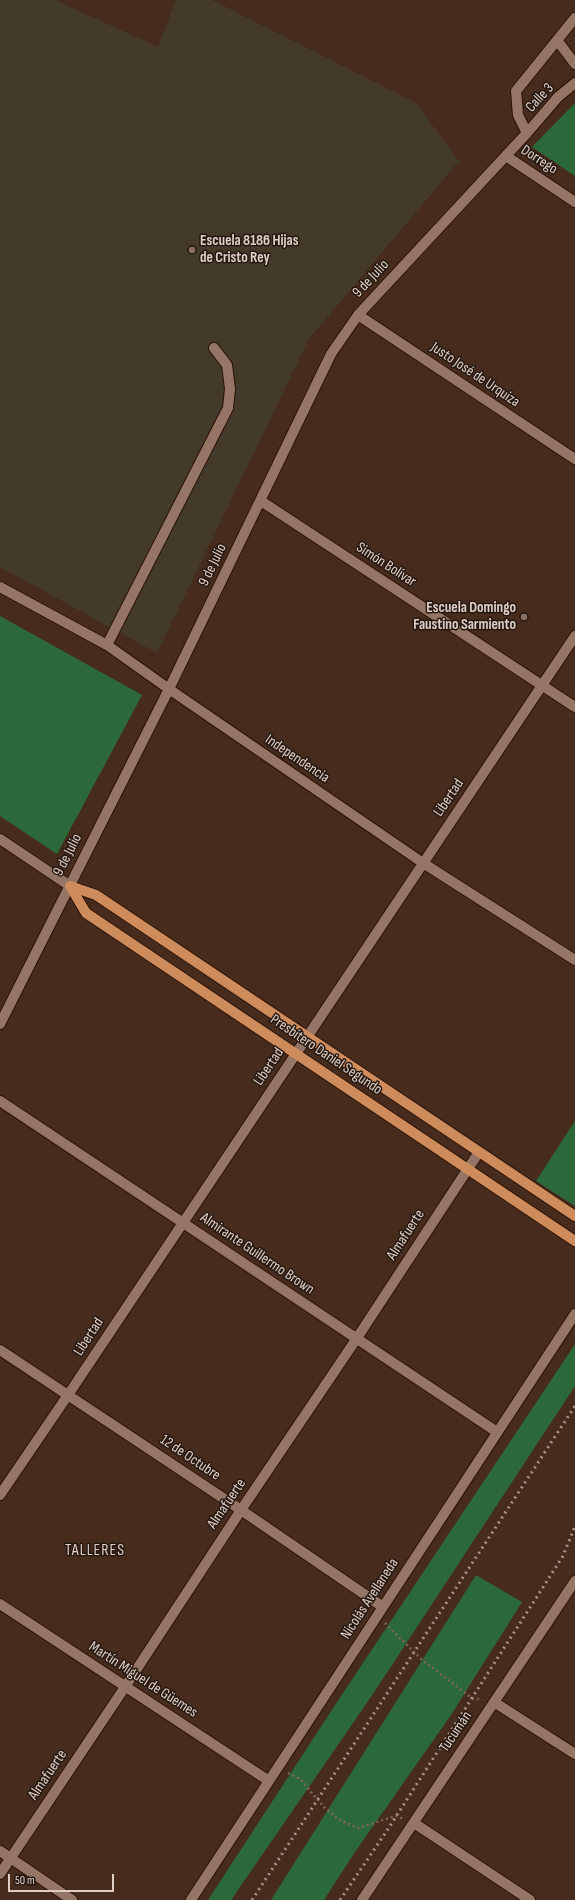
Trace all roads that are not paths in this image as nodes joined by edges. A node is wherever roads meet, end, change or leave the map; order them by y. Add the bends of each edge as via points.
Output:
1 (575, 18) edge
2 (557, 40) junction
3 (575, 64) edge
4 (575, 83) edge
5 (528, 133) junction
6 (506, 156) junction
7 (575, 202) edge
8 (358, 315) junction
9 (214, 348) dead end
10 (575, 459) edge
11 (261, 501) junction
12 (0, 587) edge
13 (575, 636) edge
14 (107, 645) junction
15 (543, 686) junction
16 (169, 689) junction
17 (575, 708) edge
18 (0, 839) edge
19 (423, 863) junction
20 (70, 886) junction
21 (575, 960) edge
22 (0, 1024) edge
23 (307, 1037) junction
24 (296, 1054) junction
25 (0, 1101) edge
26 (479, 1152) junction
27 (468, 1169) junction
28 (575, 1216) edge
29 (182, 1222) junction
30 (575, 1241) edge
31 (575, 1314) edge
32 (357, 1338) junction
33 (0, 1350) edge
34 (68, 1395) junction
35 (497, 1432) junction
36 (0, 1495) edge
37 (241, 1510) junction
38 (575, 1581) edge
39 (0, 1604) edge
40 (380, 1611) junction
41 (125, 1687) junction
42 (494, 1702) junction
43 (575, 1754) edge
44 (269, 1781) junction
45 (414, 1823) junction
46 (0, 1851) edge
47 (10, 1858) junction
48 (0, 1874) edge
49 (72, 1900) edge
50 (191, 1900) edge
51 (362, 1900) edge
52 (530, 1900) edge

1 - 2 street
2 - 3 street
2 - 5 street via 516,91 518,115
4 - 5 street, Calle 3 via 558,97
5 - 6 street, Calle 3
6 - 7 street, Dorrego
6 - 8 street, 9 de Julio
8 - 10 street, Justo José de Urquiza
8 - 11 street, 9 de Julio via 331,354
9 - 14 street via 227,365 230,389 228,408
11 - 15 street, Simón Bolívar
11 - 16 street, 9 de Julio
12 - 14 street, Independencia
13 - 15 street, Libertad
14 - 16 street, Independencia
15 - 17 street, Simón Bolívar
15 - 19 street, Libertad
16 - 19 street, Independencia
16 - 20 street, 9 de Julio
18 - 20 street, Presbítero Daniel Segundo
19 - 21 street, Independencia
19 - 23 street, Libertad
20 - 22 street, 9 de Julio
20 - 23 main road, Presbítero Daniel Segundo via 96,895
20 - 24 main road, Presbítero Daniel Segundo via 86,913
23 - 24 street, Libertad
23 - 26 main road, Presbítero Daniel Segundo
24 - 27 main road, Presbítero Daniel Segundo
24 - 29 street, Libertad
25 - 29 street, Almirante Guillermo Brown
26 - 27 street, Almafuerte
26 - 28 main road, Presbítero Daniel Segundo
27 - 30 main road, Presbítero Daniel Segundo
27 - 32 street, Almafuerte
29 - 32 street, Almirante Guillermo Brown
29 - 34 street, Libertad
31 - 35 street, Nicolás Avellaneda
32 - 35 street, Almirante Guillermo Brown
32 - 37 street, Almafuerte
33 - 34 street, 12 de Octubre
34 - 36 street, Libertad
34 - 37 street, 12 de Octubre
35 - 40 street, Nicolás Avellaneda
37 - 40 street, 12 de Octubre
37 - 41 street, Almafuerte
38 - 42 street, Tucumán
39 - 41 street, Martín Miguel de Güemes
40 - 44 street, Nicolás Avellaneda
41 - 44 street, Martín Miguel de Güemes
41 - 47 street, Almafuerte
42 - 43 street
42 - 45 street, Tucumán
44 - 50 street, Nicolás Avellaneda
45 - 51 street, Tucumán
45 - 52 street
46 - 47 street
47 - 48 street, Almafuerte
47 - 49 street

